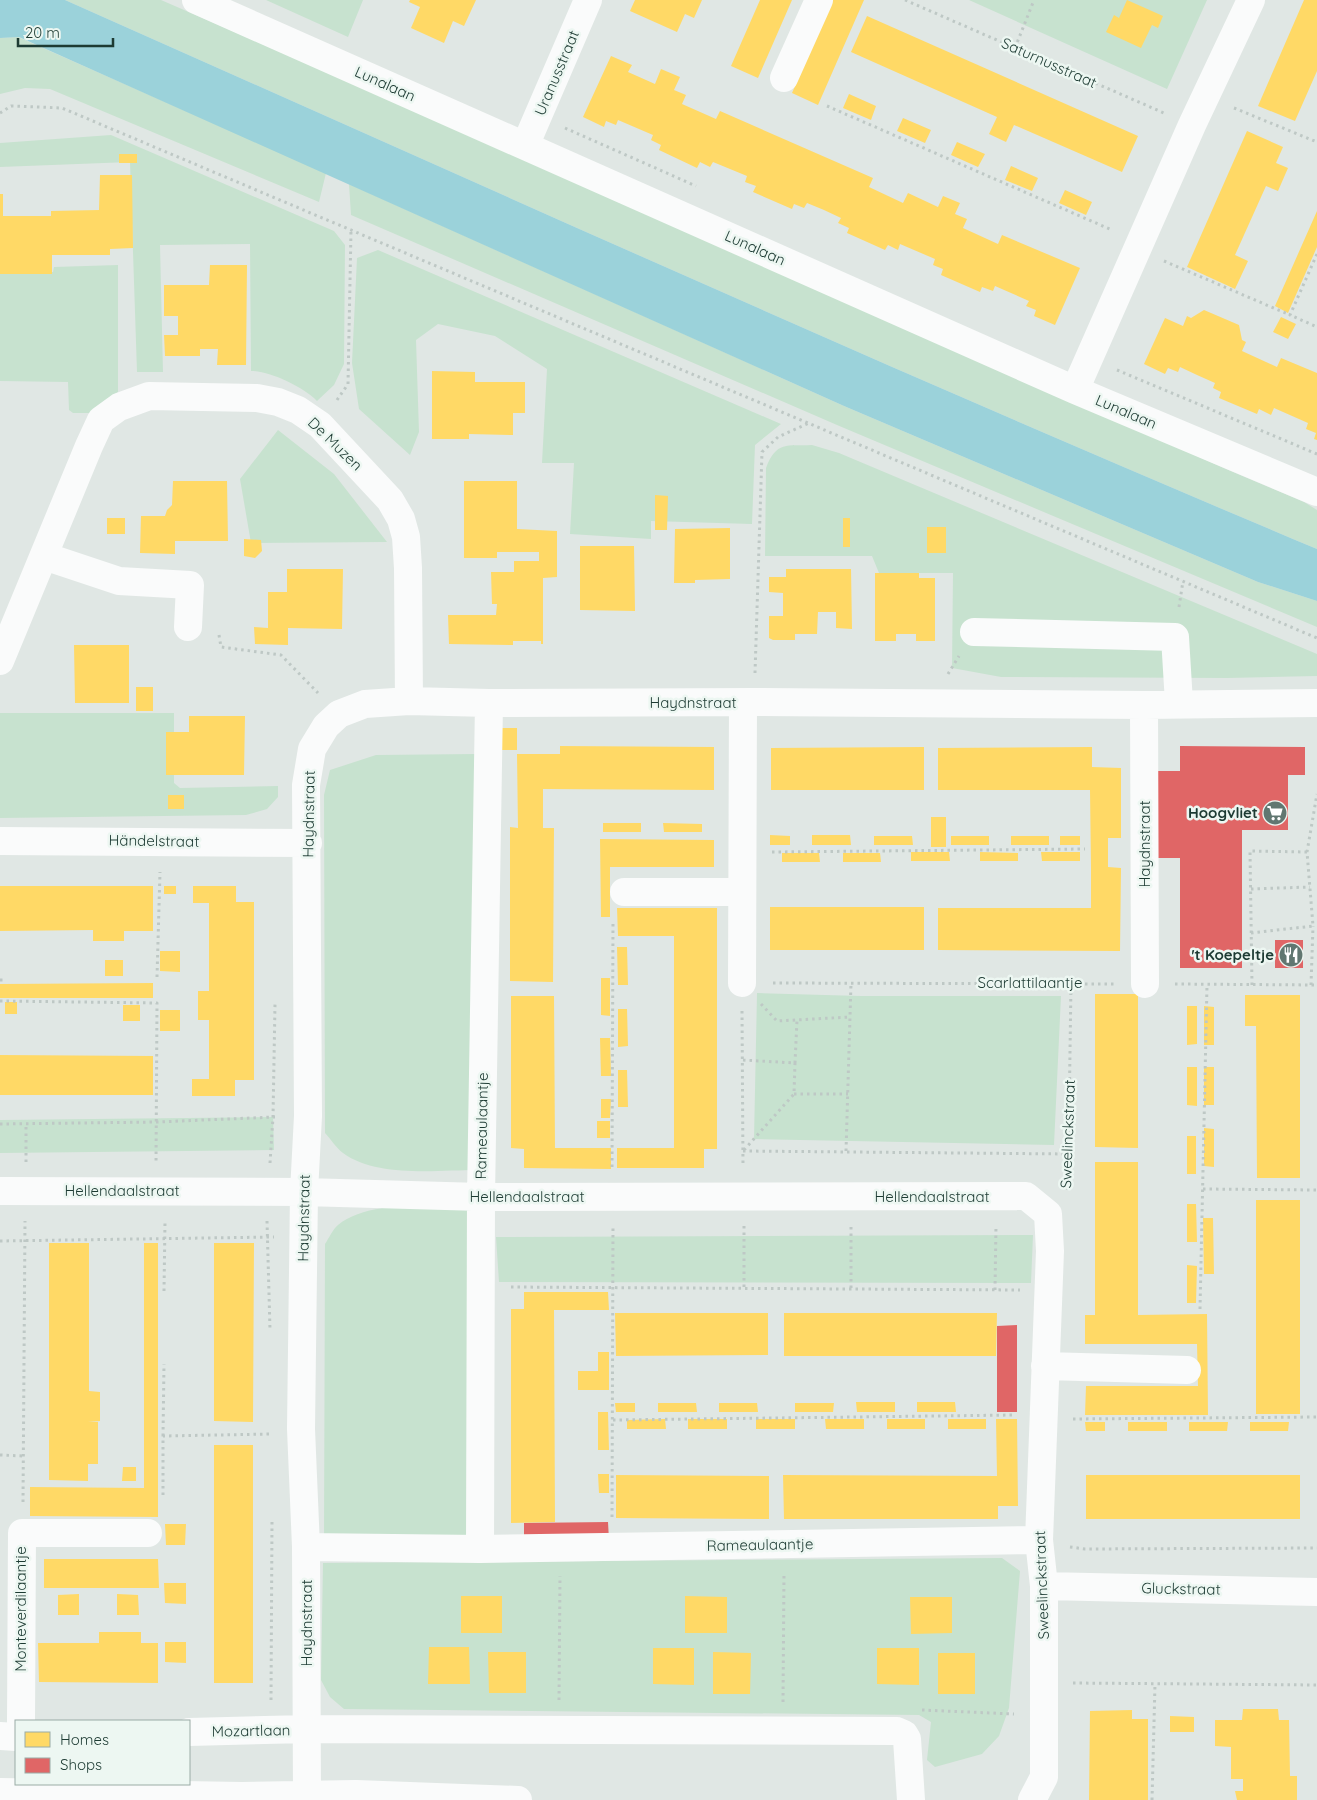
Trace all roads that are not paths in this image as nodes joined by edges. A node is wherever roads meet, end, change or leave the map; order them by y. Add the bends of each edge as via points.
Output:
1 (196, 0) edge
2 (588, 0) edge
3 (819, 0) edge
4 (1251, 0) edge
5 (784, 78) dead end
6 (525, 146) junction
7 (1074, 390) junction
8 (1317, 492) edge
9 (44, 556) junction
10 (188, 627) road end
11 (974, 632) dead end
12 (0, 661) edge
13 (409, 701) junction
14 (489, 703) junction
15 (749, 703) junction
16 (1179, 703) junction
17 (1317, 703) edge
18 (1144, 705) junction
19 (0, 841) edge
20 (308, 843) junction
21 (624, 892) road end
22 (742, 892) junction
23 (742, 983) road end
24 (1145, 984) road end
25 (13, 1191) edge
26 (304, 1192) junction
27 (481, 1197) junction
28 (1048, 1214) joint
29 (1045, 1366) junction
30 (1187, 1370) dead end
31 (148, 1533) dead end
32 (1039, 1540) junction
33 (306, 1547) junction
34 (480, 1550) junction
35 (1044, 1586) junction
36 (1317, 1592) edge
37 (21, 1720) edge
38 (308, 1730) junction
39 (190, 1732) edge
40 (0, 1736) edge
41 (15, 1736) edge
42 (0, 1792) edge
43 (307, 1794) junction
44 (242, 1798) edge
45 (518, 1800) edge
46 (911, 1800) edge
47 (1032, 1800) edge

1 - 6 street, Lunalaan
2 - 6 street, Uranusstraat
3 - 5 street
4 - 7 street
6 - 7 street, Lunalaan
7 - 8 street, Lunalaan
9 - 10 street via 119,581 190,585
9 - 12 street, De Muzen
9 - 13 street, De Muzen via 101,420 119,407 149,396 257,398 291,407 320,425 390,500 400,520 406,538 408,568
11 - 16 street via 1175,637
13 - 14 street, Haydnstraat
13 - 20 street, Haydnstraat via 365,704 339,714 326,726 312,749 306,785
14 - 15 street, Haydnstraat
14 - 27 street, Rameaulaantje
15 - 18 street, Haydnstraat
15 - 22 street
16 - 17 street, Haydnstraat
16 - 18 street, Haydnstraat
18 - 24 street, Haydnstraat
19 - 20 street, Händelstraat
20 - 26 street, Haydnstraat via 308,1116
21 - 22 street
22 - 23 street
25 - 26 street, Hellendaalstraat
26 - 27 street, Hellendaalstraat
26 - 33 street, Haydnstraat via 301,1434
27 - 28 street, Hellendaalstraat via 1026,1196
27 - 34 street, Rameaulaantje
28 - 29 street, Sweelinckstraat via 1050,1251
29 - 30 street
29 - 32 street, Sweelinckstraat
31 - 37 street, Monteverdilaantje via 22,1533
32 - 34 street, Rameaulaantje
32 - 35 street, Sweelinckstraat
33 - 34 street, Rameaulaantje
33 - 38 street, Haydnstraat
35 - 36 street, Gluckstraat
35 - 47 street, Sweelinckstraat via 1044,1777
38 - 39 street, Mozartlaan
38 - 43 street, Mozartlaan
38 - 46 street via 897,1731 908,1739
40 - 41 street
42 - 44 street
43 - 44 street
43 - 45 street

